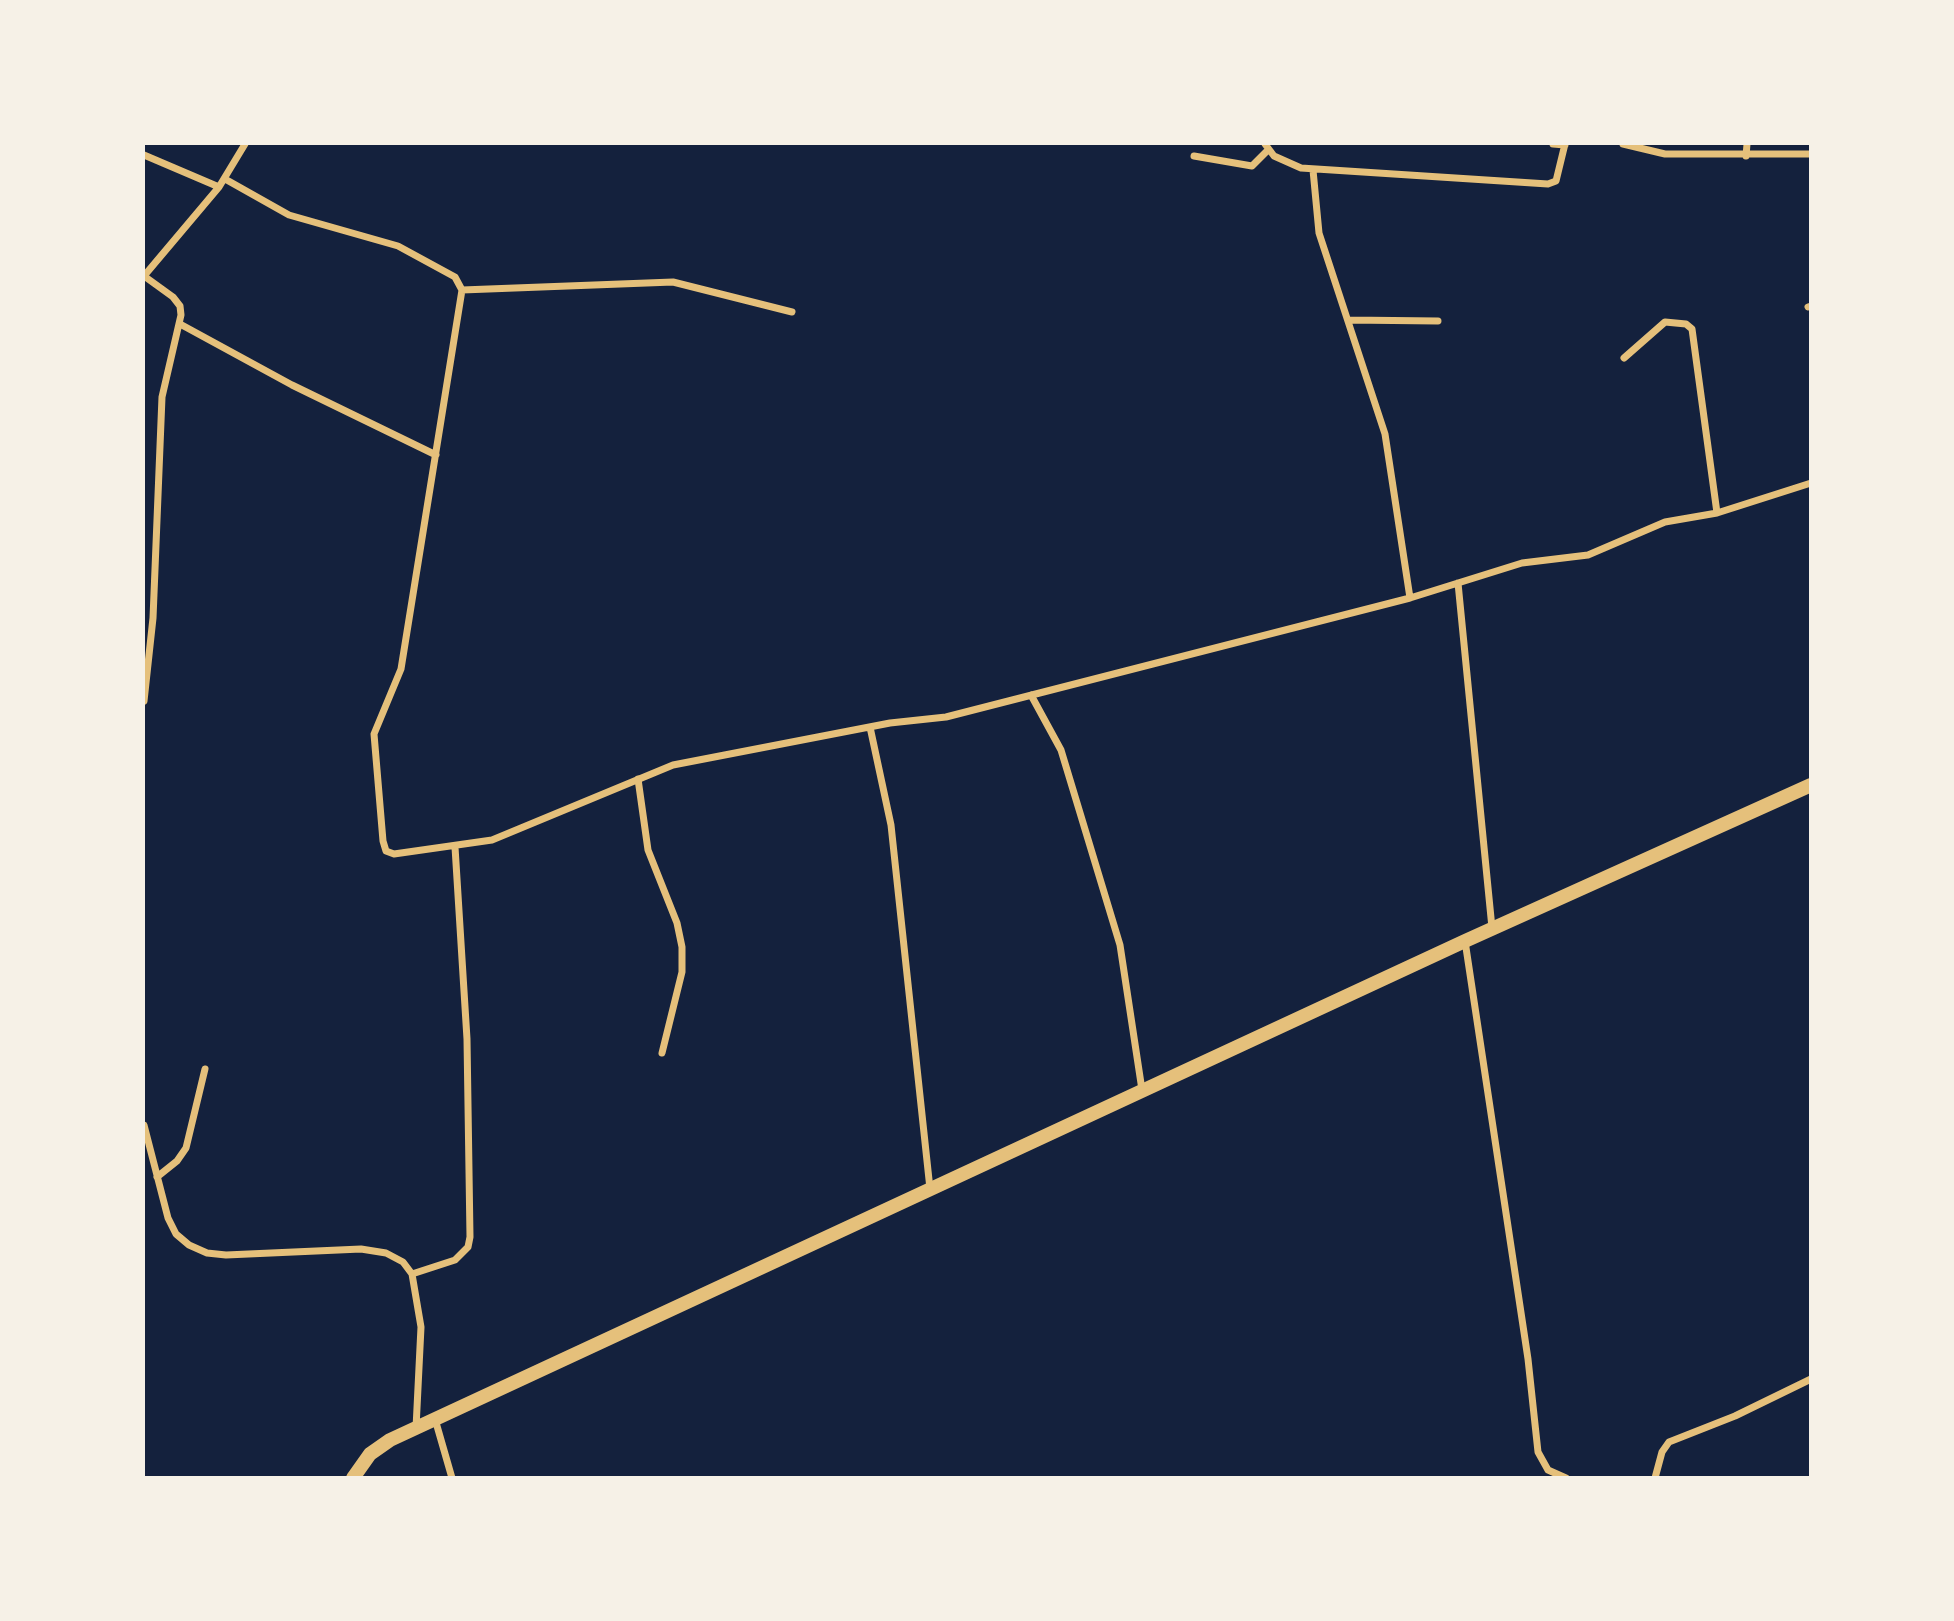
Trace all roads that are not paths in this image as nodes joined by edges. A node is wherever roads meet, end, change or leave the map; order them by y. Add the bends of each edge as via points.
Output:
1 (245, 144) edge
2 (1553, 144) edge
3 (1565, 144) edge
4 (1623, 144) edge
5 (1747, 144) edge
6 (1266, 147) edge
7 (144, 155) edge
8 (1811, 155) edge
9 (1194, 156) dead end
10 (1746, 156) junction
11 (1313, 170) junction
12 (226, 179) junction
13 (219, 187) junction
14 (144, 276) edge
15 (462, 290) junction
16 (792, 312) dead end
17 (1348, 320) junction
18 (1438, 321) dead end
19 (180, 324) junction
20 (1624, 358) dead end
21 (436, 455) junction
22 (1811, 483) edge
23 (1717, 513) junction
24 (1458, 583) junction
25 (1410, 598) junction
26 (1031, 695) junction
27 (144, 701) edge
28 (870, 727) junction
29 (638, 779) junction
30 (1811, 785) edge
31 (455, 847) junction
32 (1492, 929) junction
33 (1465, 941) junction
34 (662, 1053) dead end
35 (205, 1069) dead end
36 (1142, 1091) junction
37 (144, 1125) edge
38 (157, 1177) junction
39 (930, 1189) junction
40 (412, 1274) junction
41 (1811, 1379) edge
42 (435, 1419) junction
43 (416, 1428) junction
44 (353, 1478) edge
45 (452, 1478) edge
46 (1566, 1478) edge
47 (1655, 1478) edge

1 - 12 street
2 - 3 street
3 - 11 street via 1556,181 1548,184
4 - 10 street via 1665,154
5 - 10 street
6 - 9 street via 1252,166
6 - 11 street via 1285,162
7 - 13 street
8 - 10 street
11 - 17 street via 1319,233
12 - 13 street
12 - 15 street via 297,219 397,246 455,277
13 - 14 street
14 - 19 street via 180,306
15 - 16 street via 663,282
15 - 21 street
17 - 18 street
17 - 25 street via 1385,434
19 - 21 street
19 - 27 street via 162,397 153,618
20 - 23 street via 1665,322 1692,329
21 - 31 street via 401,669 373,740 386,851
22 - 23 street
23 - 24 street via 1665,522 1588,555 1522,563
24 - 25 street
24 - 32 street
25 - 26 street
26 - 28 street via 946,716
26 - 36 street via 1061,750 1122,952
28 - 29 street via 691,761
28 - 39 street via 891,825
29 - 31 street via 492,840
29 - 34 street via 648,849 682,947 682,972
30 - 32 main road
31 - 40 street via 467,1039 470,1237 468,1247 455,1261
32 - 33 main road
33 - 36 main road
33 - 46 street via 1538,1452 1548,1470
35 - 38 street via 186,1148
36 - 39 main road
37 - 38 street
38 - 40 street via 176,1234 207,1253 361,1250 386,1253 403,1262
39 - 42 main road
40 - 43 street via 421,1327
41 - 47 street via 1669,1442
42 - 43 main road
42 - 45 street
43 - 44 main road via 370,1454

